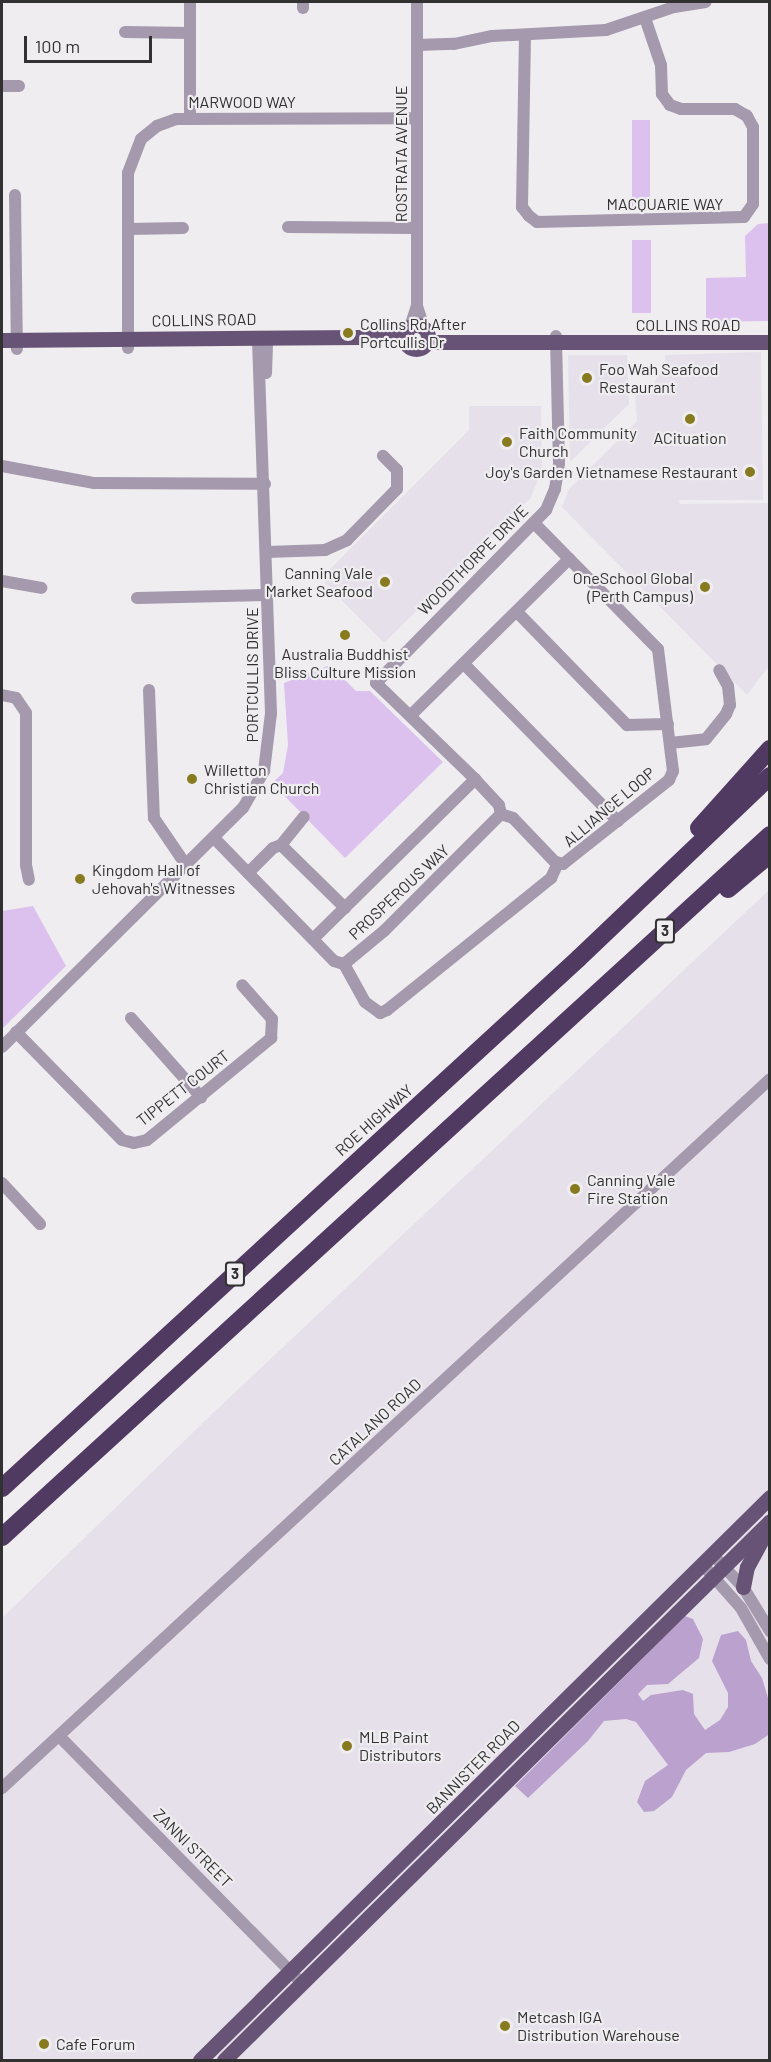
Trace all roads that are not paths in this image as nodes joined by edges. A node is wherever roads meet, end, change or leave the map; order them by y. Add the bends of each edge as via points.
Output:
1 (190, 2) edge
2 (417, 2) edge
3 (706, 2) edge
4 (645, 18) junction
5 (125, 32) dead end
6 (190, 33) junction
7 (525, 36) junction
8 (417, 45) junction
9 (2, 86) edge
10 (19, 86) dead end
11 (417, 118) junction
12 (190, 119) junction
13 (15, 195) dead end
14 (288, 227) dead end
15 (183, 228) dead end
16 (417, 228) junction
17 (128, 229) junction
18 (770, 333) edge
19 (417, 334) junction
20 (556, 340) junction
21 (263, 342) junction
22 (770, 342) edge
23 (128, 344) junction
24 (9, 345) edge
25 (383, 456) dead end
26 (2, 466) edge
27 (265, 484) junction
28 (534, 523) junction
29 (267, 552) junction
30 (569, 559) junction
31 (2, 581) edge
32 (40, 588) dead end
33 (268, 596) junction
34 (137, 598) dead end
35 (517, 612) junction
36 (464, 664) junction
37 (719, 670) dead end
38 (376, 683) joint
39 (149, 690) dead end
40 (2, 695) edge
41 (744, 695) dead end
42 (729, 696) junction
43 (412, 714) junction
44 (668, 724) junction
45 (670, 743) junction
46 (770, 749) edge
47 (770, 777) edge
48 (475, 779) junction
49 (501, 814) junction
50 (304, 817) dead end
51 (618, 821) junction
52 (770, 835) edge
53 (214, 838) junction
54 (281, 845) junction
55 (770, 854) edge
56 (558, 863) junction
57 (186, 865) junction
58 (248, 873) junction
59 (29, 880) dead end
60 (345, 908) junction
61 (313, 939) junction
62 (579, 958) junction
63 (344, 964) junction
64 (242, 985) dead end
65 (131, 1018) dead end
66 (560, 1028) junction
67 (16, 1032) junction
68 (2, 1047) edge
69 (770, 1079) edge
70 (201, 1097) junction
71 (2, 1183) edge
72 (40, 1224) dead end
73 (2, 1488) edge
74 (770, 1497) edge
75 (770, 1523) edge
76 (2, 1536) edge
77 (707, 1559) junction
78 (718, 1571) junction
79 (743, 1587) junction
80 (770, 1631) edge
81 (770, 1659) edge
82 (59, 1736) junction
83 (2, 1788) edge
84 (291, 1971) junction
85 (303, 1983) junction
86 (200, 2061) edge
87 (224, 2061) edge

1 - 6 street
2 - 8 street, ROSTRATA AVENUE
3 - 4 street
4 - 7 street via 606,30
4 - 7 street, MACQUARIE WAY via 661,65 662,94 670,105 681,109 735,109 747,116 753,127 753,204 744,217 537,222 529,216 522,207
5 - 6 street
6 - 12 street
7 - 8 street
8 - 11 street, ROSTRATA AVENUE
9 - 10 street
11 - 12 street, MARWOOD WAY
11 - 16 street, ROSTRATA AVENUE
12 - 17 street, MARWOOD WAY via 157,126 137,147 128,173
13 - 24 street
14 - 16 street
15 - 17 street
16 - 19 street, ROSTRATA AVENUE
17 - 23 street, MARWOOD WAY
18 - 20 main road, COLLINS ROAD
19 - 20 main road, COLLINS ROAD
19 - 21 main road, COLLINS ROAD
20 - 22 main road, COLLINS ROAD
20 - 28 street, WOODTHORPE DRIVE via 559,464 555,489 546,510
21 - 23 main road, COLLINS ROAD
21 - 27 street, PORTCULLIS DRIVE via 269,476
23 - 24 main road, COLLINS ROAD
25 - 29 street via 397,470 397,489 347,540 325,550
26 - 27 street via 94,483
27 - 29 street, PORTCULLIS DRIVE
28 - 30 street, ALLIANCE LOOP
28 - 38 street, WOODTHORPE DRIVE
29 - 33 street, PORTCULLIS DRIVE
30 - 35 street
30 - 44 street, ALLIANCE LOOP via 658,649
31 - 32 street
33 - 34 street
33 - 53 street, PORTCULLIS DRIVE via 270,745 259,783 243,808
35 - 36 street
35 - 44 street via 627,725
36 - 43 street
36 - 51 street
37 - 42 street via 725,676
38 - 43 street, ALLIANCE LOOP
39 - 57 street via 154,818
40 - 59 street via 16,698 26,713
41 - 42 street
42 - 45 street via 726,714 706,739
43 - 48 street, ALLIANCE LOOP
44 - 45 street, ALLIANCE LOOP
45 - 51 street, ALLIANCE LOOP via 673,771 669,780
46 - 62 highway via 628,898
47 - 62 highway, ROE HIGHWAY / 3
48 - 49 street, ALLIANCE LOOP via 499,805
48 - 60 street
49 - 56 street, ALLIANCE LOOP via 513,818
49 - 63 street, PROSPEROUS WAY via 384,931
50 - 54 street
51 - 56 street, ALLIANCE LOOP via 568,862
52 - 66 highway, 3
53 - 57 street, PORTCULLIS DRIVE
53 - 58 street, PROSPEROUS WAY
54 - 58 street
54 - 60 street
55 - 66 highway
56 - 63 street via 550,878 387,1010 380,1013 364,1002
57 - 67 street, PORTCULLIS DRIVE
58 - 61 street, PROSPEROUS WAY
60 - 61 street
61 - 63 street, PROSPEROUS WAY via 334,961
62 - 73 highway, ROE HIGHWAY / 3
64 - 70 street, TIPPETT COURT via 272,1019 271,1038
65 - 70 street
66 - 76 highway, 3
67 - 68 street, PORTCULLIS DRIVE
67 - 70 street, TIPPETT COURT via 122,1140 147,1140
69 - 82 street, CATALANO ROAD
71 - 72 street
74 - 77 main road, BANNISTER ROAD
75 - 78 main road, BANNISTER ROAD
75 - 79 main road via 747,1567
77 - 78 street
77 - 84 main road, BANNISTER ROAD
78 - 79 street
78 - 81 street
78 - 85 main road, BANNISTER ROAD
79 - 80 street
82 - 83 street, CATALANO ROAD
82 - 84 street, ZANNI STREET
84 - 85 street, ZANNI STREET
84 - 86 main road, BANNISTER ROAD
85 - 87 main road, BANNISTER ROAD

